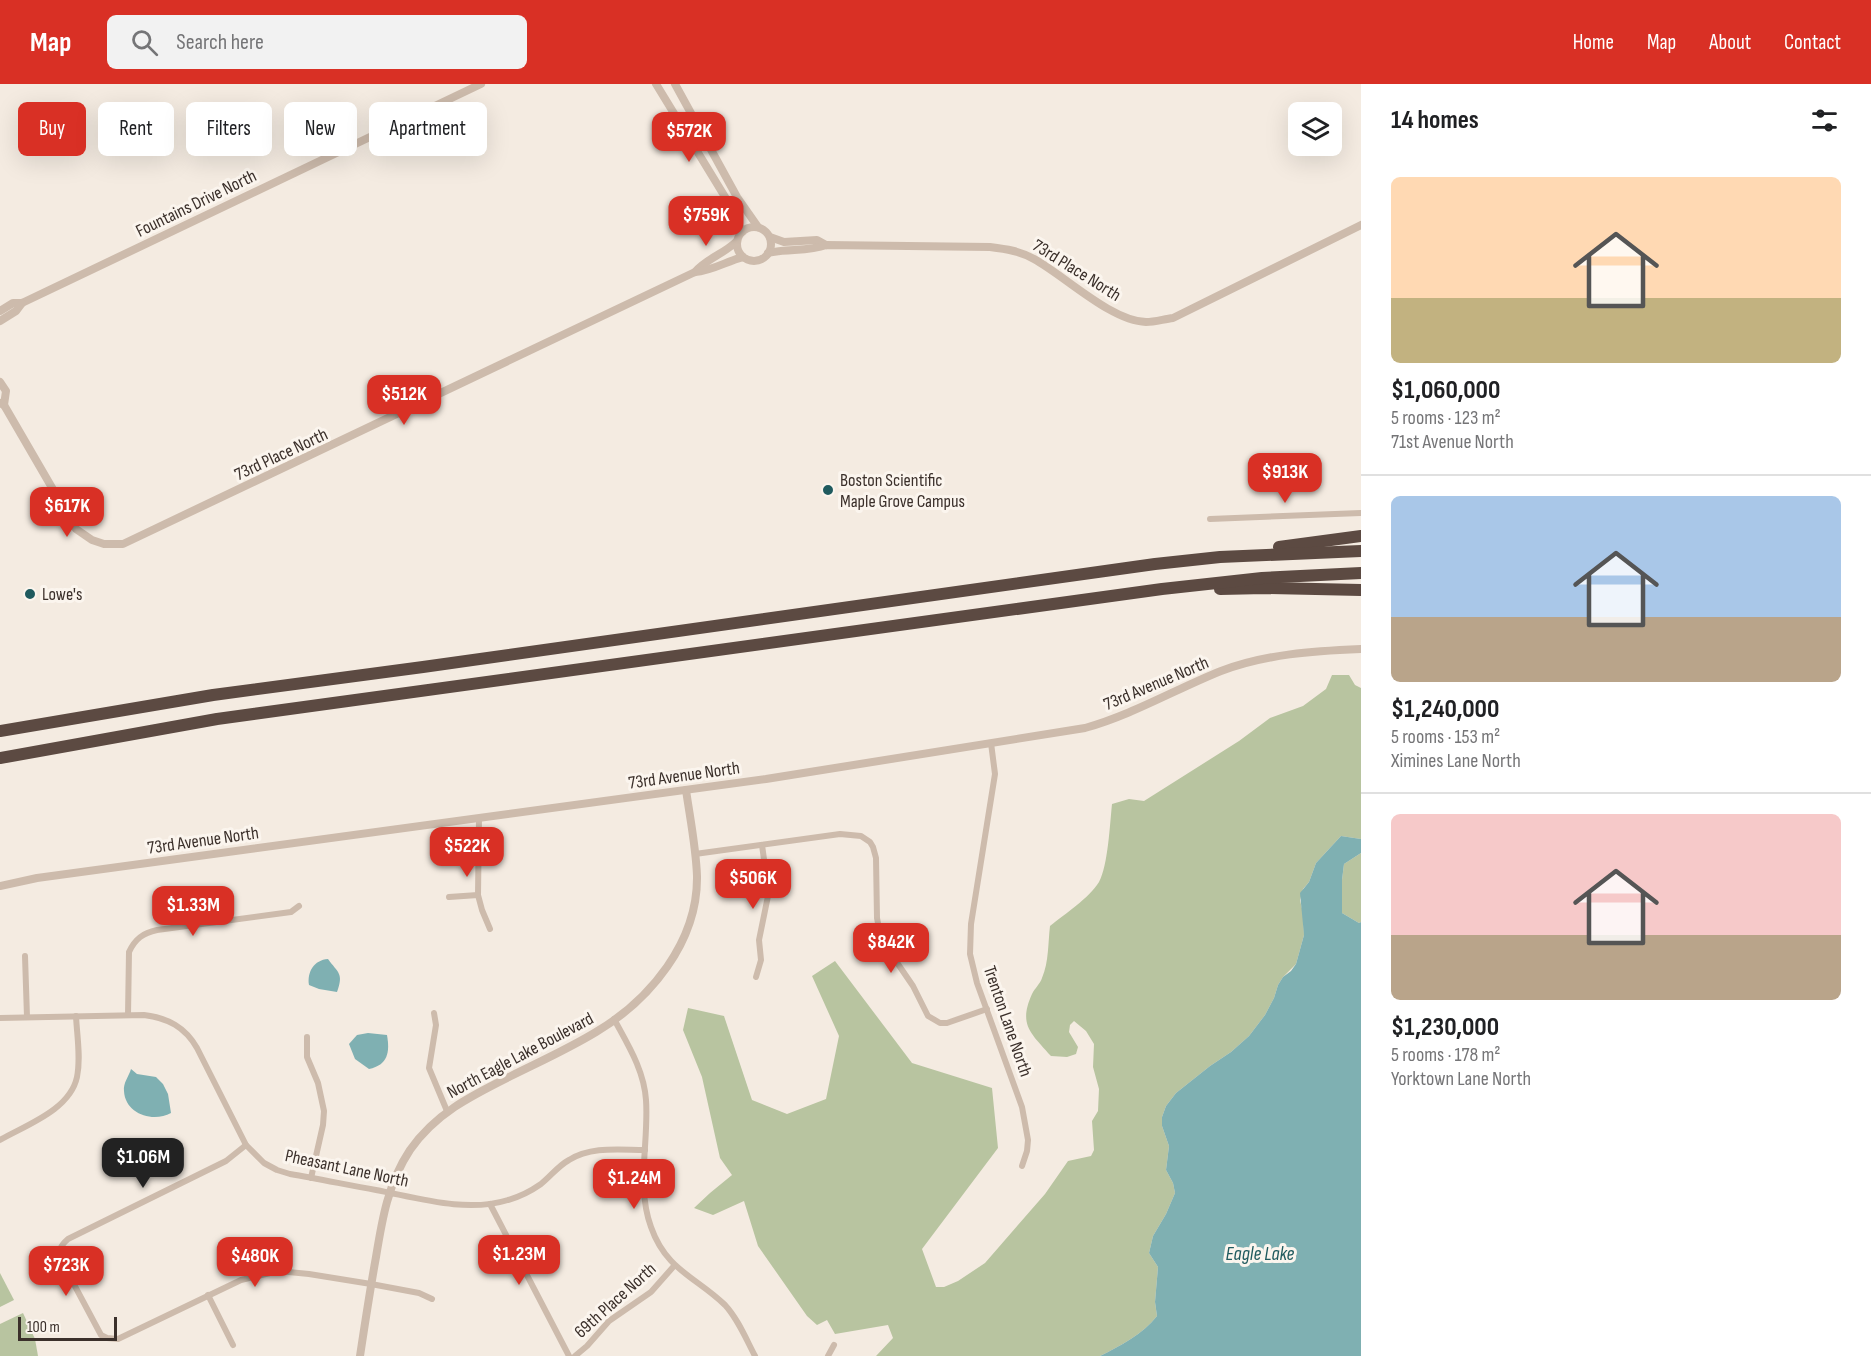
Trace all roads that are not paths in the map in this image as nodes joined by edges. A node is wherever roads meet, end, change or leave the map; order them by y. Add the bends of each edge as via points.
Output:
1 (481, 84) edge
2 (656, 84) edge
3 (675, 84) edge
4 (1361, 225) edge
5 (758, 227) junction
6 (742, 232) junction
7 (770, 237) junction
8 (737, 242) junction
9 (826, 245) junction
10 (768, 253) junction
11 (743, 257) junction
12 (695, 272) junction
13 (22, 303) junction
14 (0, 311) edge
15 (0, 321) edge
16 (0, 382) edge
17 (2, 404) edge
18 (1361, 513) edge
19 (1210, 519) dead end
20 (1361, 536) edge
21 (1361, 551) edge
22 (1177, 562) junction
23 (1361, 573) edge
24 (1361, 590) edge
25 (1126, 594) junction
26 (1361, 649) edge
27 (0, 731) edge
28 (992, 743) junction
29 (0, 758) edge
30 (686, 790) junction
31 (479, 818) junction
32 (762, 845) junction
33 (695, 855) junction
34 (0, 886) edge
35 (478, 895) junction
36 (449, 897) dead end
37 (299, 906) dead end
38 (490, 929) dead end
39 (25, 956) dead end
40 (756, 976) dead end
41 (987, 1009) junction
42 (434, 1013) dead end
43 (128, 1015) junction
44 (76, 1016) junction
45 (27, 1017) junction
46 (0, 1018) edge
47 (614, 1019) junction
48 (307, 1037) dead end
49 (447, 1112) junction
50 (0, 1140) edge
51 (246, 1145) junction
52 (645, 1150) junction
53 (1022, 1166) dead end
54 (311, 1178) junction
55 (389, 1193) junction
56 (490, 1204) junction
57 (674, 1266) junction
58 (371, 1284) junction
59 (208, 1295) junction
60 (432, 1299) dead end
61 (233, 1345) dead end
62 (834, 1345) dead end
63 (360, 1356) edge
64 (569, 1356) edge
65 (575, 1356) edge
66 (755, 1356) edge
67 (828, 1356) edge

1 - 13 street, Fountains Drive North
2 - 6 street via 733,210
3 - 5 street
4 - 9 street, 73rd Place North via 1173,318 1145,322 1124,317 1034,258 1012,249
5 - 6 street
5 - 7 street
6 - 8 street
7 - 9 street, 73rd Place North via 784,242 817,240
7 - 10 street
8 - 11 street
8 - 12 street, 73rd Place North
9 - 10 street, 73rd Place North
10 - 11 street via 753,261
11 - 12 street, 73rd Place North via 706,272
12 - 17 street, 73rd Place North via 123,544 104,544 76,529
13 - 14 street, Fountains Drive North via 13,303
13 - 15 street, Fountains Drive North
16 - 17 street via 6,392
18 - 19 street
20 - 22 highway
21 - 22 highway
22 - 27 highway via 213,695
23 - 25 highway via 1218,581
24 - 25 highway via 1244,588
25 - 29 highway via 217,719
26 - 28 street, 73rd Avenue North via 1305,652 1249,662 1098,724
28 - 30 street, 73rd Avenue North
28 - 41 street, Trenton Lane North via 995,774 969,939 972,969
30 - 31 street, 73rd Avenue North
30 - 33 street, North Eagle Lake Boulevard
31 - 34 street, 73rd Avenue North
31 - 35 street
32 - 33 street
32 - 40 street via 768,896
32 - 41 street via 840,834 866,839 875,852 880,934 928,1016 947,1023
33 - 47 street, North Eagle Lake Boulevard via 695,898 684,938 648,990
35 - 36 street
35 - 38 street
37 - 43 street via 291,912 147,932 133,944 128,962
39 - 45 street
41 - 53 street, Trenton Lane North via 1022,1107 1028,1140
42 - 49 street via 436,1025 429,1068
43 - 44 street, Pheasant Lane North
43 - 51 street, Pheasant Lane North via 157,1016 190,1037
44 - 45 street, Pheasant Lane North
44 - 50 street via 77,1077 68,1097 52,1111
45 - 46 street, Pheasant Lane North
47 - 49 street, North Eagle Lake Boulevard via 581,1041 478,1092
47 - 52 street via 644,1085
48 - 54 street via 307,1056 324,1111
49 - 55 street, North Eagle Lake Boulevard via 410,1151
51 - 54 street, Pheasant Lane North via 277,1170
51 - 59 street via 226,1161 68,1239 59,1249 61,1260 106,1338 118,1339
52 - 56 street, Pheasant Lane North via 609,1149 579,1155 526,1193
52 - 57 street via 646,1213
54 - 55 street, Pheasant Lane North
55 - 56 street, Pheasant Lane North via 460,1205
55 - 58 street, North Eagle Lake Boulevard
56 - 64 street
57 - 65 street, 69th Place North via 651,1292 609,1321
57 - 66 street via 734,1316
58 - 59 street via 278,1271 248,1277
58 - 60 street
58 - 63 street, North Eagle Lake Boulevard
59 - 61 street
62 - 67 street

